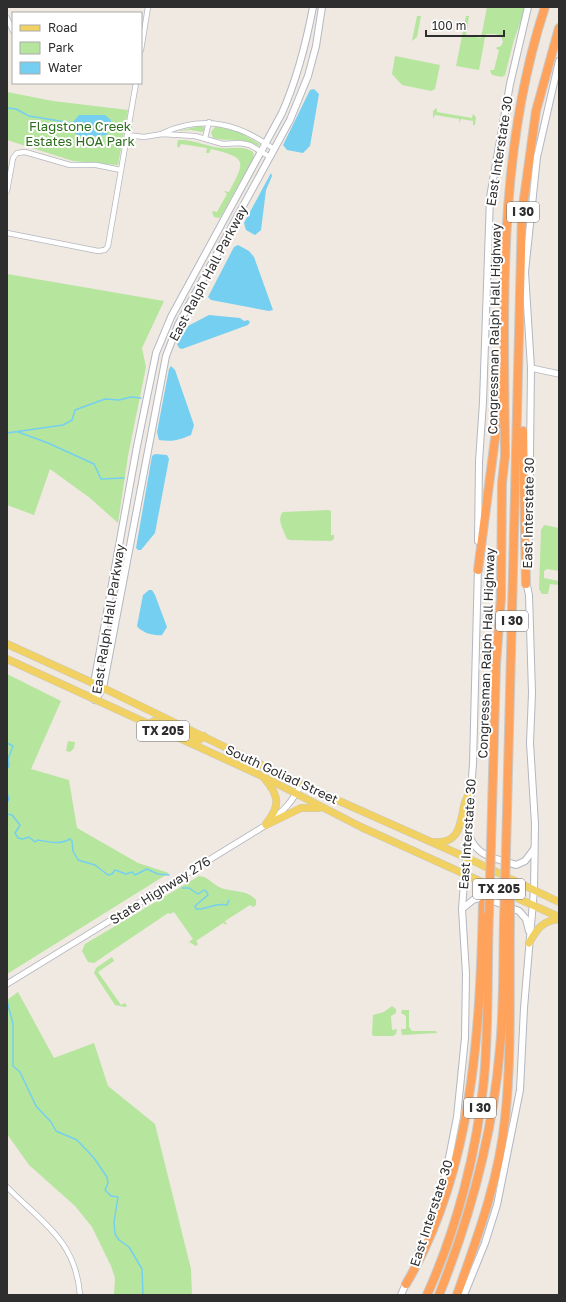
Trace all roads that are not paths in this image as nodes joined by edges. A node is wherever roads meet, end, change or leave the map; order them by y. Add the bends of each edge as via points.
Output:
1 (148, 7) edge
2 (313, 7) edge
3 (322, 7) edge
4 (528, 7) edge
5 (545, 7) edge
6 (7, 18) edge
7 (559, 28) edge
8 (12, 30) edge
9 (142, 44) edge
10 (559, 61) edge
11 (136, 84) edge
12 (209, 122) junction
13 (162, 134) junction
14 (127, 135) junction
15 (205, 138) junction
16 (266, 143) junction
17 (274, 149) junction
18 (261, 152) junction
19 (270, 157) junction
20 (121, 170) junction
21 (7, 191) edge
22 (7, 233) edge
23 (504, 316) junction
24 (156, 353) junction
25 (166, 356) junction
26 (531, 368) junction
27 (559, 374) edge
28 (518, 400) junction
29 (137, 446) junction
30 (148, 448) junction
31 (118, 556) junction
32 (126, 558) junction
33 (478, 570) junction
34 (526, 584) junction
35 (111, 593) junction
36 (120, 594) junction
37 (7, 644) edge
38 (7, 659) edge
39 (95, 684) junction
40 (103, 688) junction
41 (95, 700) junction
42 (148, 724) junction
43 (204, 736) junction
44 (262, 776) junction
45 (301, 784) junction
46 (470, 791) junction
47 (297, 794) junction
48 (324, 808) junction
49 (266, 824) junction
50 (467, 829) junction
51 (429, 841) junction
52 (535, 849) junction
53 (465, 857) junction
54 (464, 873) junction
55 (534, 890) junction
56 (490, 896) junction
57 (559, 902) edge
58 (533, 906) junction
59 (462, 909) junction
60 (559, 918) edge
61 (507, 921) junction
62 (530, 934) junction
63 (529, 943) junction
64 (7, 984) edge
65 (7, 1187) edge
66 (406, 1284) junction
67 (80, 1295) edge
68 (401, 1295) edge
69 (427, 1295) edge
70 (439, 1295) edge
71 (457, 1295) edge
72 (464, 1295) edge

1 - 9 street
2 - 16 main road, East Ralph Hall Parkway via 293,88
3 - 17 main road, East Ralph Hall Parkway via 308,76 290,120
4 - 33 main road, East Interstate 30 via 511,77 490,197
5 - 23 highway, Congressman Ralph Hall Highway / I 30 via 527,74 513,154 505,244
6 - 8 street
7 - 28 highway, Congressman Ralph Hall Highway / I 30 via 536,110 522,213
10 - 26 main road, East Interstate 30 via 537,157 525,272
11 - 14 street
12 - 13 street via 192,123
12 - 15 street
12 - 16 street via 238,130
13 - 14 street
13 - 15 street
14 - 20 street
15 - 18 street via 223,144 250,145
16 - 17 street
16 - 18 main road, East Ralph Hall Parkway
17 - 19 main road, East Ralph Hall Parkway
18 - 19 street
18 - 24 main road, East Ralph Hall Parkway via 171,317
19 - 25 main road, East Ralph Hall Parkway via 178,325
20 - 21 street via 96,165 70,164 25,152 17,153 13,158
20 - 22 street via 108,246 105,250 98,252
23 - 33 highway via 496,431
23 - 56 highway, Congressman Ralph Hall Highway / I 30, bridge via 505,456 502,483 501,598 496,664
24 - 25 main road
24 - 29 main road, East Ralph Hall Parkway
25 - 30 main road, East Ralph Hall Parkway
26 - 27 street
26 - 34 main road, East Interstate 30 via 530,518
28 - 34 highway via 522,425
28 - 61 highway, Congressman Ralph Hall Highway / I 30, bridge via 506,842 509,852
29 - 30 main road
29 - 31 main road, East Ralph Hall Parkway
30 - 32 main road, East Ralph Hall Parkway
31 - 32 main road
31 - 35 main road, East Ralph Hall Parkway
32 - 36 main road, East Ralph Hall Parkway
33 - 46 main road, East Interstate 30
34 - 52 main road, East Interstate 30 via 529,595 532,694 530,743
35 - 36 main road
35 - 39 main road, East Ralph Hall Parkway
36 - 40 main road, East Ralph Hall Parkway
37 - 39 main road, South Goliad Street / TX 205
38 - 41 main road, South Goliad Street / TX 205
39 - 40 main road, South Goliad Street / TX 205
39 - 41 main road, East Ralph Hall Parkway
40 - 41 main road, East Ralph Hall Parkway
40 - 43 main road, South Goliad Street / TX 205
41 - 42 main road, South Goliad Street / TX 205
42 - 43 main road via 154,721 198,741
42 - 44 main road, South Goliad Street / TX 205
43 - 45 main road, South Goliad Street / TX 205
44 - 47 main road, South Goliad Street / TX 205
44 - 49 main road via 273,789 277,804 276,811
45 - 47 street, State Highway 276
45 - 51 main road, South Goliad Street / TX 205
46 - 50 main road, East Interstate 30
46 - 51 main road via 457,832 446,840
47 - 48 main road, South Goliad Street / TX 205
47 - 49 street, State Highway 276 via 284,810
48 - 49 main road via 301,808
48 - 54 main road, South Goliad Street / TX 205
49 - 64 street, State Highway 276
50 - 52 main road via 475,848 516,866 525,861
50 - 53 main road, East Interstate 30
51 - 53 main road, South Goliad Street / TX 205
52 - 55 main road, East Interstate 30
53 - 54 main road, East Interstate 30
53 - 55 main road, South Goliad Street / TX 205
54 - 58 main road, South Goliad Street / TX 205
54 - 59 main road, East Interstate 30
55 - 57 main road, South Goliad Street / TX 205
55 - 58 main road, East Interstate 30
56 - 66 highway, bridge via 483,903 478,1035 451,1180 439,1216
56 - 69 highway, Congressman Ralph Hall Highway / I 30, bridge via 486,1048 481,1104 465,1181 440,1265
58 - 60 main road, South Goliad Street / TX 205
58 - 62 main road, East Interstate 30
59 - 62 main road via 473,900 483,897 519,911 526,919
59 - 66 main road, East Interstate 30 via 466,974 465,1038 457,1117 446,1173
60 - 63 main road via 544,922
61 - 70 highway, Congressman Ralph Hall Highway / I 30 via 500,1048 485,1152 468,1217
61 - 71 highway via 509,1053 505,1120 493,1182
62 - 63 main road, East Interstate 30
63 - 72 main road, East Interstate 30 via 520,1090 496,1205 485,1243
65 - 67 street via 53,1229 64,1245 78,1277
66 - 68 main road, East Interstate 30

